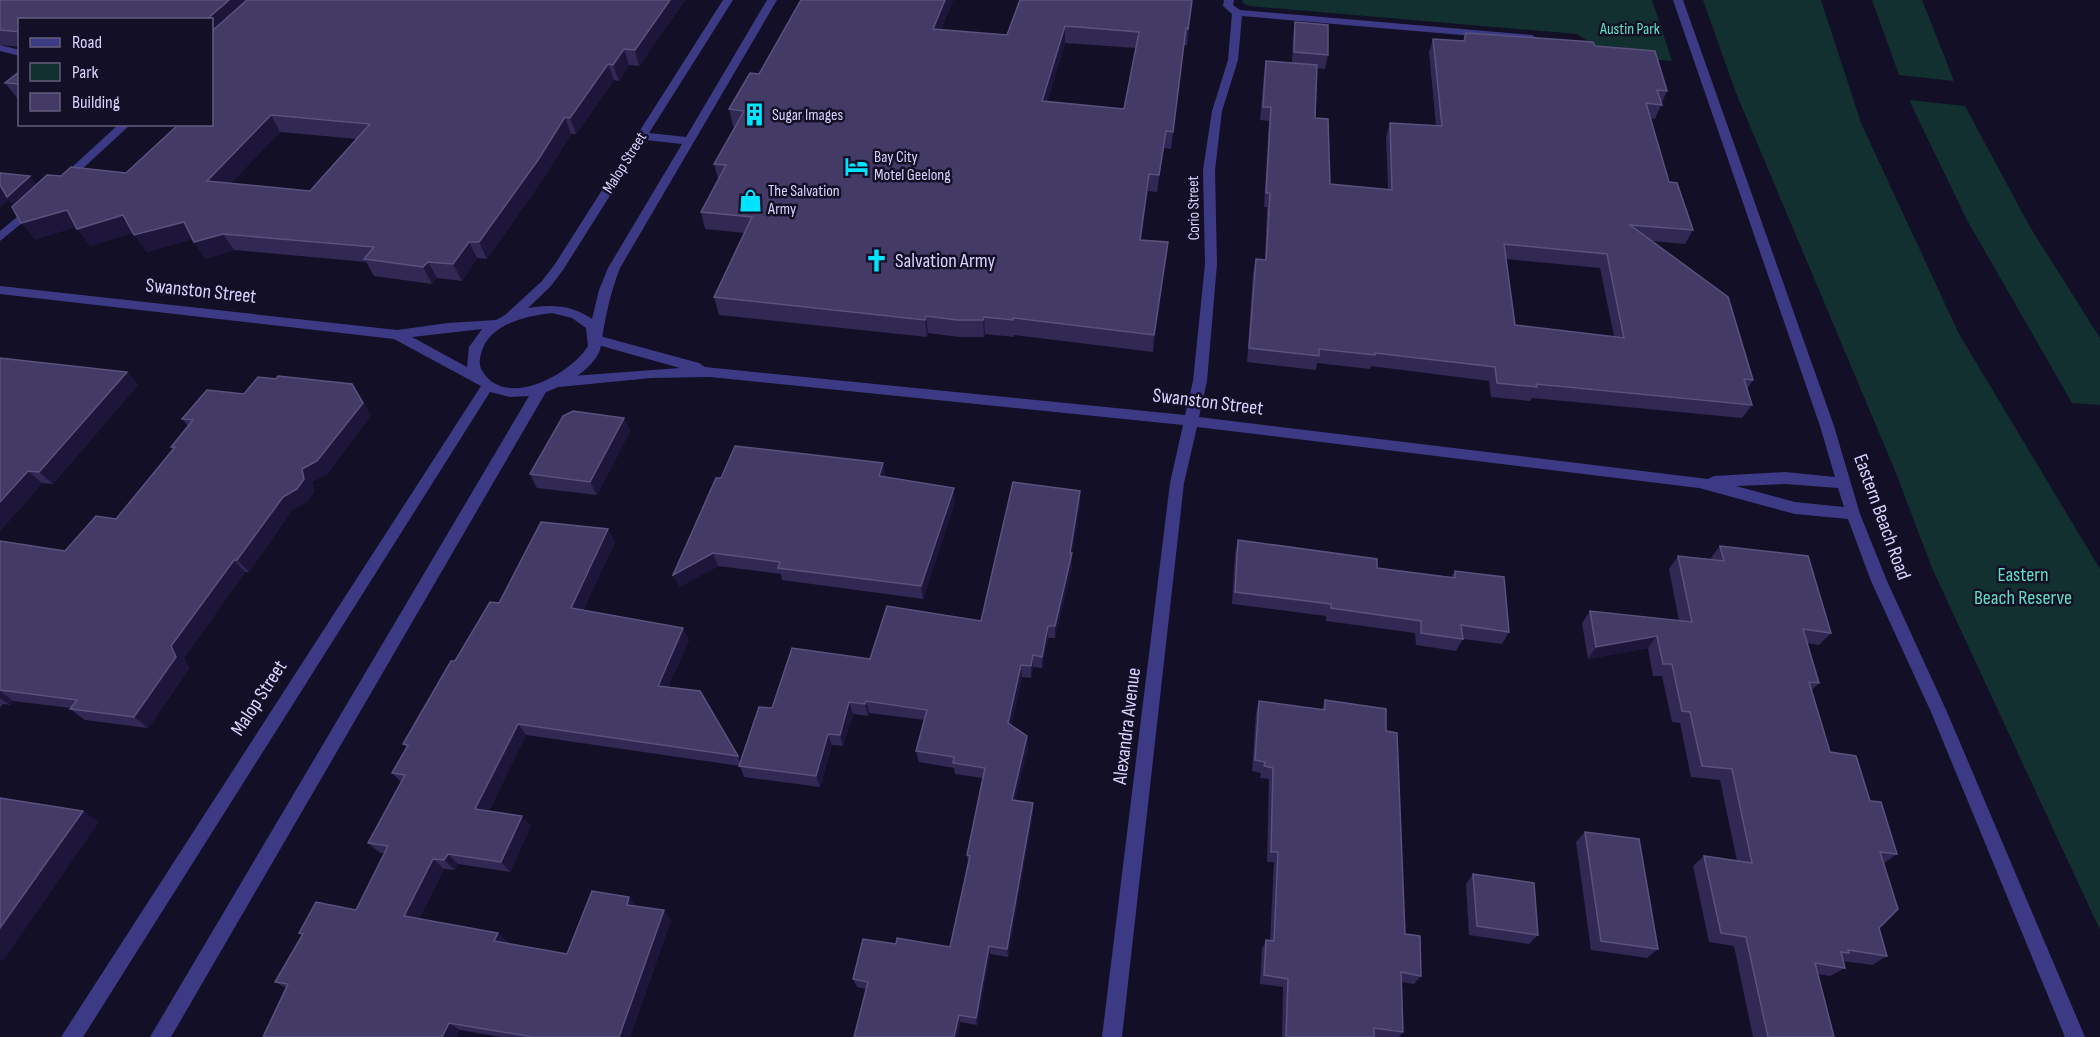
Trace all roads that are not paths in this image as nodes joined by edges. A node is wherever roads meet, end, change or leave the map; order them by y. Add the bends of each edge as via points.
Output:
1 (728, 0) edge
2 (772, 0) edge
3 (1678, 0) edge
4 (1231, 6) edge
5 (1547, 39) edge
6 (0, 48) edge
7 (18, 52) edge
8 (124, 126) edge
9 (642, 136) junction
10 (689, 141) junction
11 (0, 237) edge
12 (0, 290) edge
13 (510, 318) junction
14 (498, 324) junction
15 (398, 335) junction
16 (596, 337) junction
17 (710, 372) junction
18 (559, 382) junction
19 (485, 383) junction
20 (541, 388) junction
21 (1189, 421) junction
22 (1699, 482) junction
23 (1843, 483) junction
24 (1853, 514) junction
25 (71, 1037) edge
26 (160, 1037) edge
27 (1112, 1037) edge
28 (2075, 1037) edge

1 - 9 street, Malop Street
2 - 10 street
3 - 23 street, Eastern Beach Road via 1827,426
4 - 5 street
4 - 21 street, Corio Street via 1233,60 1217,111 1209,170 1211,264 1200,381
6 - 7 street
8 - 11 street
9 - 10 street
9 - 13 street, Malop Street via 559,267
10 - 16 street via 615,268 605,290
12 - 15 street, Swanston Street
13 - 14 street
13 - 16 street via 538,310 565,310 585,319
14 - 15 street, Swanston Street
14 - 19 street via 474,353 473,363
15 - 19 street, Swanston Street
16 - 17 street, Swanston Street
16 - 18 street via 587,360
17 - 18 street, Swanston Street
17 - 21 street, Swanston Street
18 - 20 street
19 - 20 street via 503,390
19 - 25 street, Malop Street
20 - 26 street
21 - 22 street, Swanston Street
21 - 27 street, Alexandra Avenue via 1177,483
22 - 23 street, Swanston Street via 1785,478
22 - 24 street, Swanston Street via 1795,508
23 - 24 street, Eastern Beach Road
24 - 28 street, Eastern Beach Road

